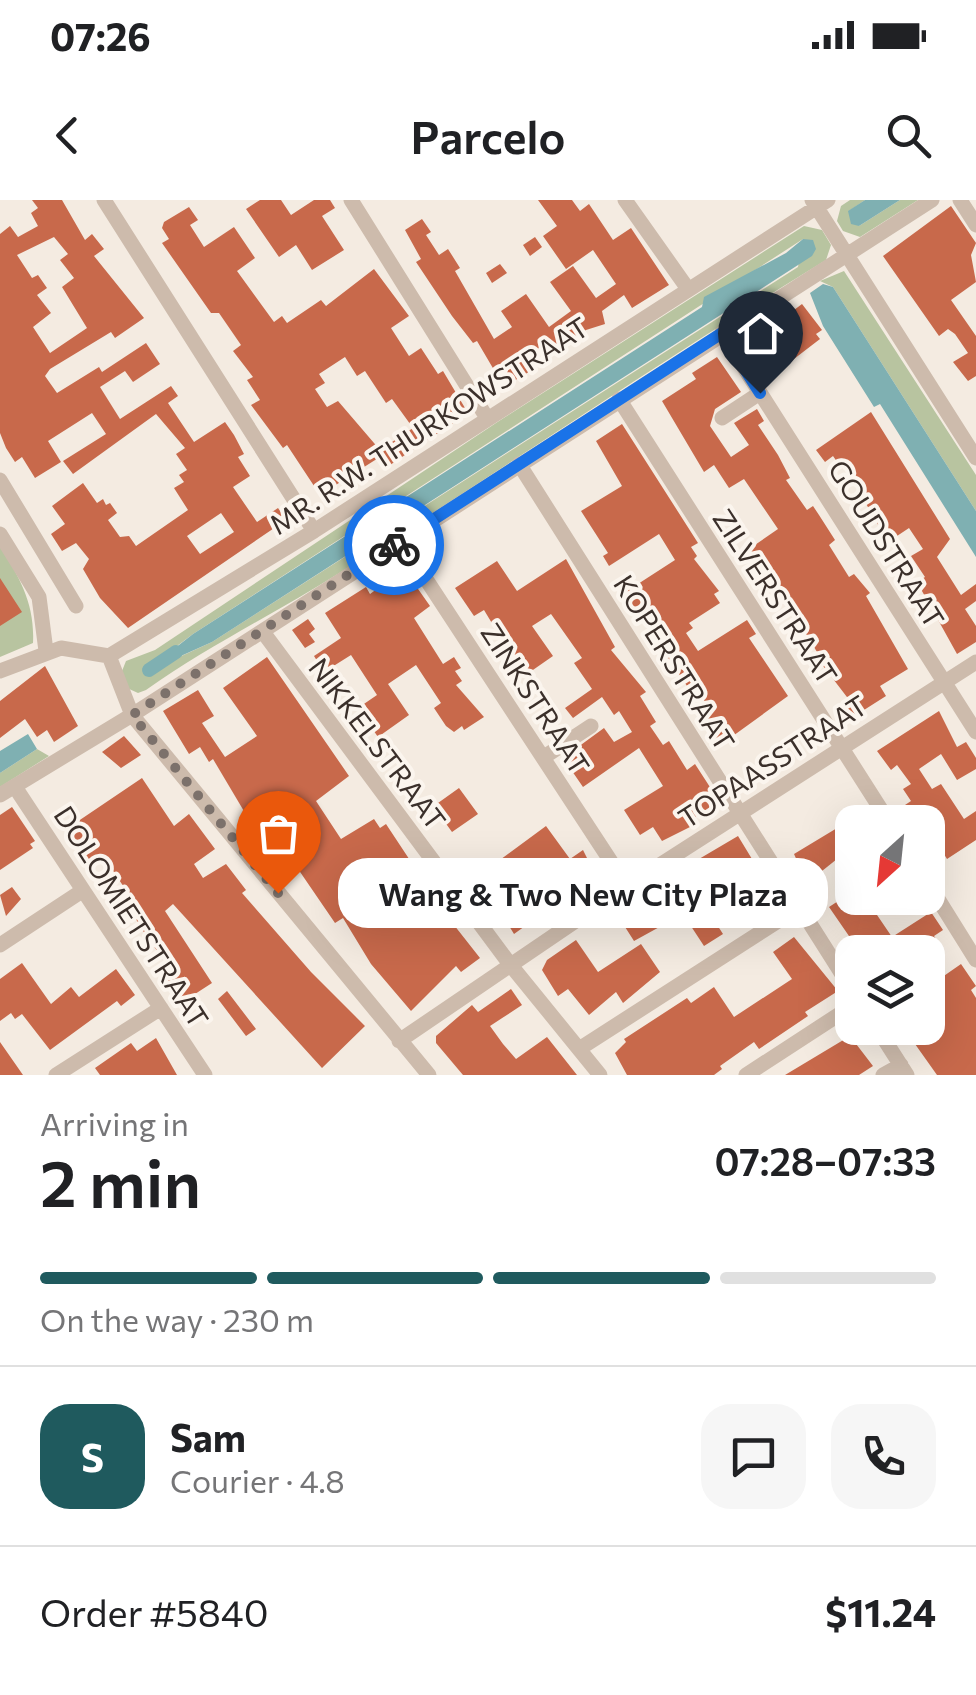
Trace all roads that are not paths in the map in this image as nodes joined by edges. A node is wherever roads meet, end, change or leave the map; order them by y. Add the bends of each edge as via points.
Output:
1 (104, 200) edge
2 (350, 200) edge
3 (625, 200) edge
4 (932, 200) edge
5 (960, 200) edge
6 (819, 202) edge
7 (976, 225) edge
8 (845, 257) junction
9 (688, 289) junction
10 (722, 333) junction
11 (760, 393) junction
12 (619, 399) junction
13 (487, 418) junction
14 (722, 418) dead end
15 (976, 458) edge
16 (518, 464) junction
17 (0, 480) edge
18 (314, 531) junction
19 (0, 534) edge
20 (401, 541) junction
21 (5, 554) edge
22 (76, 606) dead end
23 (263, 632) junction
24 (46, 651) junction
25 (109, 656) junction
26 (976, 662) edge
27 (0, 671) edge
28 (944, 682) junction
29 (132, 715) junction
30 (591, 726) dead end
31 (976, 732) edge
32 (842, 748) junction
33 (544, 757) junction
34 (15, 787) junction
35 (0, 795) edge
36 (878, 805) edge
37 (740, 812) junction
38 (628, 886) junction
39 (82, 891) junction
40 (800, 907) junction
41 (945, 910) edge
42 (0, 945) edge
43 (976, 960) edge
44 (835, 963) edge
45 (509, 964) junction
46 (161, 1008) junction
47 (835, 1017) edge
48 (399, 1040) junction
49 (888, 1045) edge
50 (579, 1049) junction
51 (904, 1070) edge
52 (56, 1075) edge
53 (205, 1075) edge
54 (429, 1075) edge
55 (600, 1075) edge
56 (746, 1075) edge
57 (884, 1075) edge

1 - 18 street
2 - 13 street
3 - 9 street
4 - 8 street
5 - 7 street
6 - 8 street
6 - 9 street, MR. R.W. THURKOWSTRAAT
8 - 10 street
8 - 15 street
9 - 13 street, MR. R.W. THURKOWSTRAAT
10 - 11 street, GOUDSTRAAT
10 - 12 street
11 - 14 street
11 - 28 street, GOUDSTRAAT
12 - 16 street
12 - 32 street, ZILVERSTRAAT
13 - 18 street, MR. R.W. THURKOWSTRAAT
16 - 20 street
16 - 37 street, KOPERSTRAAT
17 - 22 street
18 - 25 street, MR. R.W. THURKOWSTRAAT
19 - 21 street
20 - 23 street
20 - 33 street, ZINKSTRAAT
21 - 24 street via 39,597
23 - 29 street
23 - 45 street, NIKKELSTRAAT
24 - 25 street via 81,648
24 - 27 street
25 - 29 street
26 - 28 street, TOPAASSTRAAT
28 - 31 street, GOUDSTRAAT
28 - 32 street, TOPAASSTRAAT
29 - 34 street
29 - 48 street
30 - 33 street
32 - 36 street, ZILVERSTRAAT
32 - 37 street, TOPAASSTRAAT
33 - 38 street, ZINKSTRAAT
34 - 35 street
34 - 39 street, DOLOMIETSTRAAT
37 - 38 street, TOPAASSTRAAT
37 - 40 street, KOPERSTRAAT
38 - 45 street, TOPAASSTRAAT
39 - 42 street
39 - 46 street, DOLOMIETSTRAAT
40 - 44 street, KOPERSTRAAT
40 - 50 street
41 - 43 street
45 - 48 street, TOPAASSTRAAT
45 - 50 street, NIKKELSTRAAT
46 - 52 street
46 - 53 street, DOLOMIETSTRAAT
47 - 56 street
48 - 54 street
49 - 51 street
50 - 55 street, NIKKELSTRAAT
51 - 57 street

